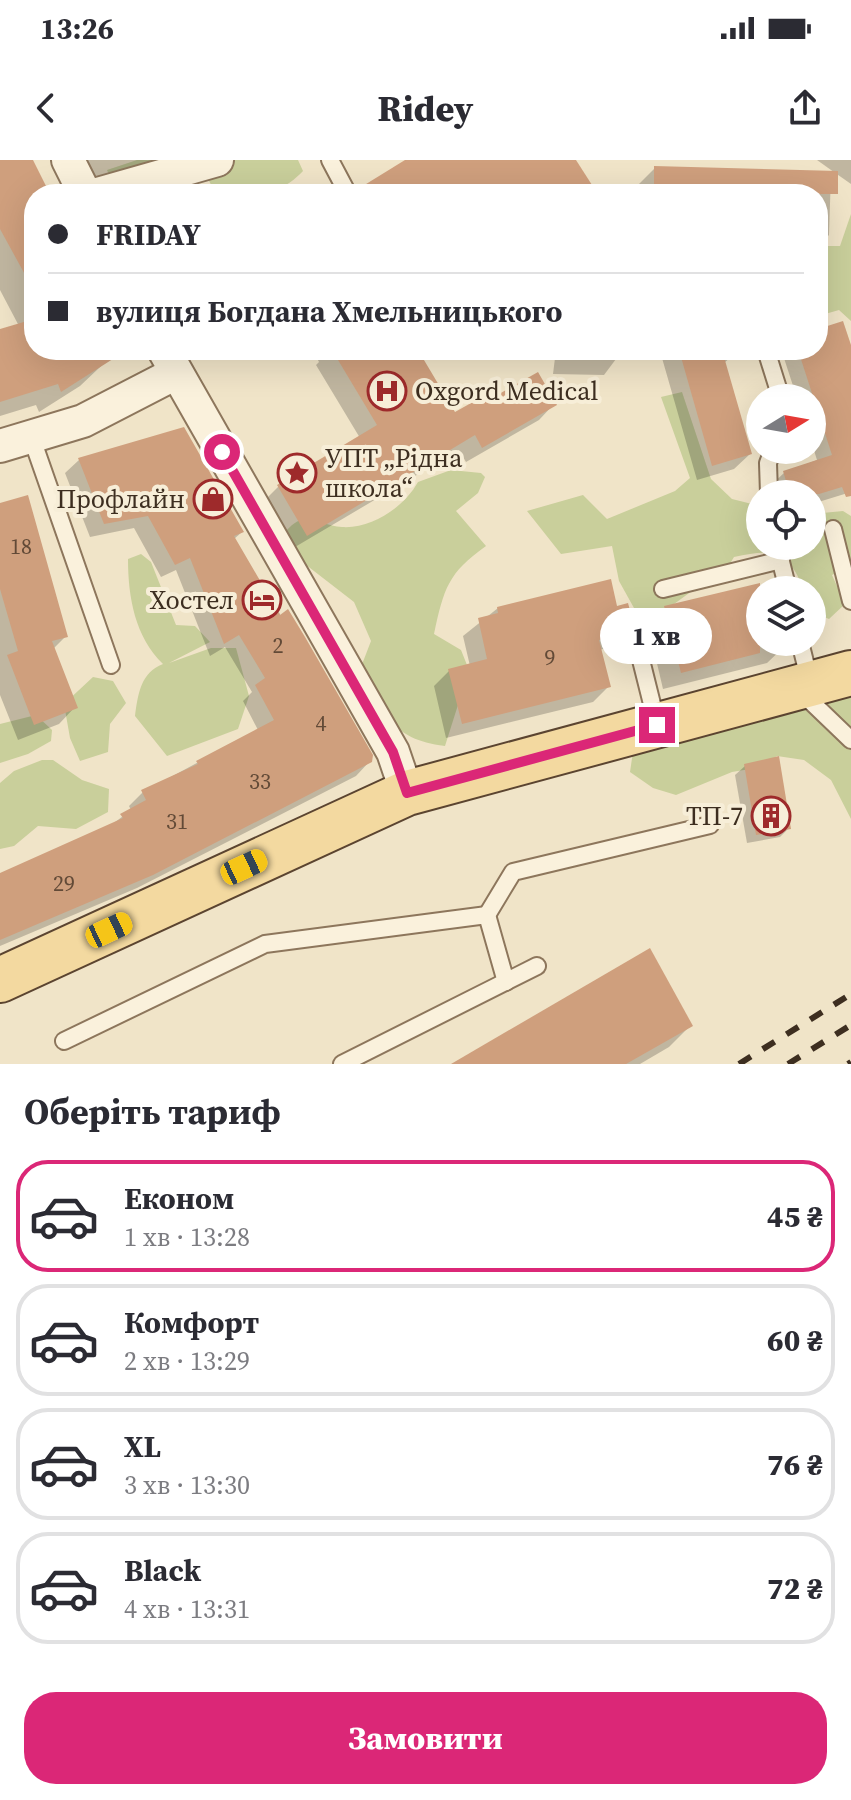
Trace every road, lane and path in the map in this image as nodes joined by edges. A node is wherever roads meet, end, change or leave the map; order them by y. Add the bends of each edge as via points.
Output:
1 (68, 160) edge
2 (217, 160) edge
3 (330, 160) edge
4 (80, 184) edge
5 (133, 184) edge
6 (343, 184) edge
7 (769, 360) edge
8 (170, 361) edge
9 (777, 384) edge
10 (31, 436) junction
11 (0, 446) edge
12 (833, 529) dead end
13 (845, 554) edge
14 (756, 560) edge
15 (663, 589) dead end
16 (851, 601) edge
17 (635, 636) dead end
18 (807, 656) edge
19 (111, 665) dead end
20 (820, 681) edge
21 (657, 725) junction
22 (851, 740) edge
23 (407, 793) junction
24 (710, 825) dead end
25 (487, 915) junction
26 (537, 966) dead end
27 (0, 980) edge
28 (506, 982) junction
29 (64, 1041) dead end
30 (342, 1064) edge

1 - 4 street
2 - 5 street
3 - 6 lane
7 - 9 lane
8 - 10 street via 83,421
8 - 23 street via 393,752
10 - 11 street
10 - 19 lane
12 - 13 lane
13 - 16 lane
14 - 15 lane
17 - 21 lane
18 - 20 lane
20 - 21 main road
20 - 22 lane
21 - 23 main road
23 - 27 main road
24 - 25 lane via 513,872
25 - 28 lane
25 - 29 lane via 265,944
26 - 28 lane
28 - 30 lane

